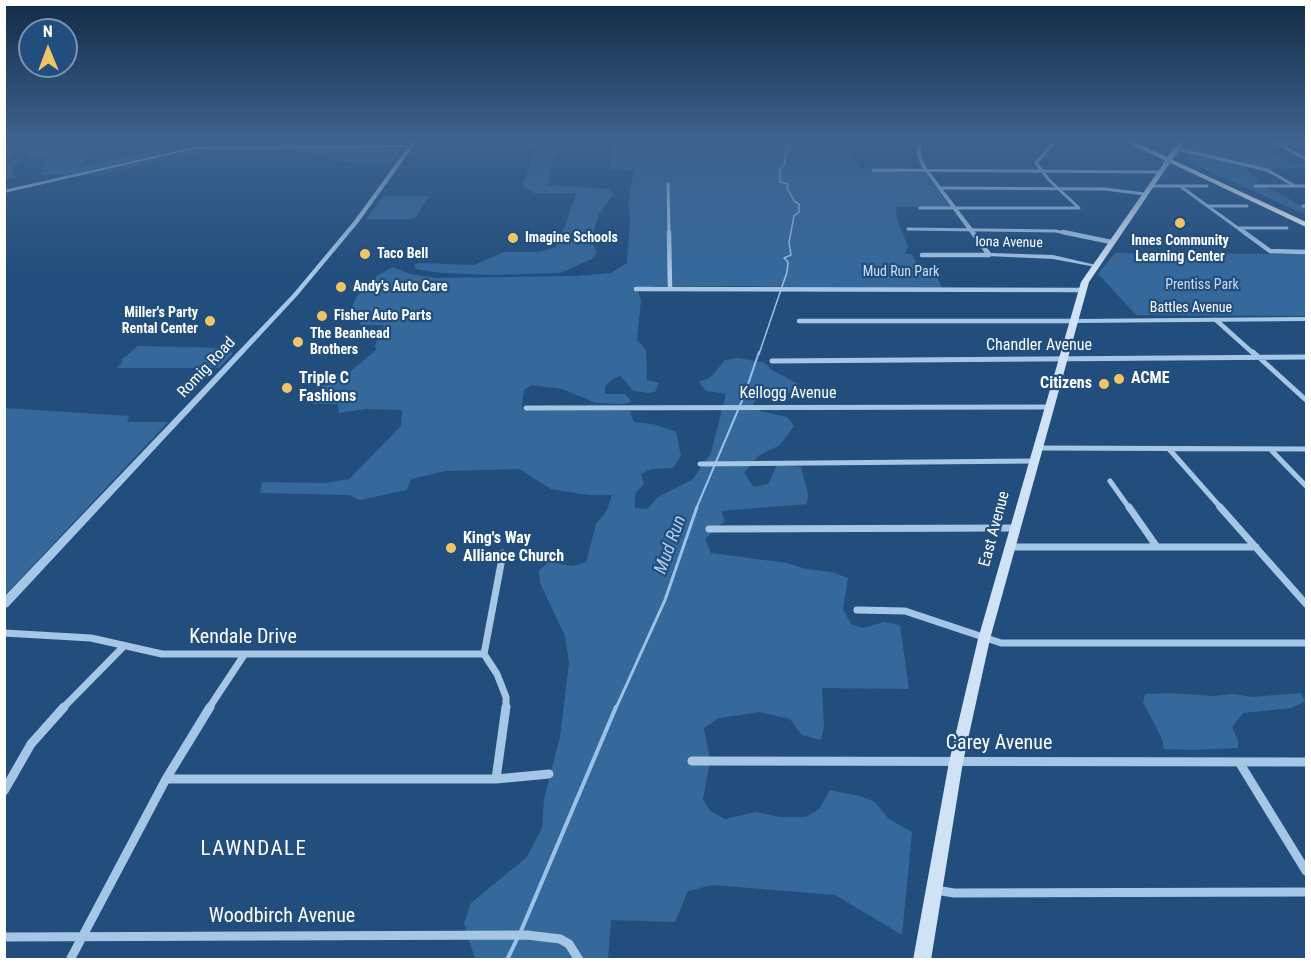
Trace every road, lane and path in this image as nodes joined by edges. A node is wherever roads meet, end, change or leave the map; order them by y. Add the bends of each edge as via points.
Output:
1 (668, 184) dead end
2 (34, 185) edge
3 (383, 185) edge
4 (938, 185) edge
5 (1055, 185) edge
6 (1221, 185) edge
7 (1231, 185) edge
8 (1150, 186) joint
9 (1180, 186) junction
10 (1207, 186) dead end
11 (1255, 186) dead end
12 (1295, 186) joint
13 (1306, 186) edge
14 (940, 188) junction
15 (1059, 189) junction
16 (4, 192) edge
17 (1144, 194) junction
18 (1208, 206) junction
19 (1247, 206) dead end
20 (920, 208) dead end
21 (953, 208) junction
22 (1306, 219) edge
23 (1306, 225) edge
24 (1238, 228) junction
25 (1287, 228) dead end
26 (908, 229) dead end
27 (970, 230) junction
28 (1111, 242) junction
29 (1306, 252) edge
30 (922, 255) dead end
31 (989, 255) junction
32 (1094, 266) junction
33 (636, 289) dead end
34 (670, 289) junction
35 (1083, 290) junction
36 (1306, 319) edge
37 (1216, 320) junction
38 (799, 321) dead end
39 (1075, 321) junction
40 (1306, 357) edge
41 (1258, 358) junction
42 (1063, 359) junction
43 (772, 361) dead end
44 (1306, 400) edge
45 (1050, 407) junction
46 (526, 408) dead end
47 (1039, 448) junction
48 (1168, 449) junction
49 (1270, 449) junction
50 (1306, 449) edge
51 (1035, 461) junction
52 (700, 464) dead end
53 (1110, 481) dead end
54 (1306, 486) edge
55 (1016, 528) junction
56 (709, 530) dead end
57 (1012, 547) junction
58 (1157, 547) junction
59 (1256, 547) junction
60 (503, 553) dead end
61 (4, 604) edge
62 (1306, 604) edge
63 (857, 610) dead end
64 (4, 633) edge
65 (984, 639) junction
66 (1306, 643) edge
67 (124, 646) junction
68 (484, 654) junction
69 (244, 655) junction
70 (692, 760) dead end
71 (956, 762) junction
72 (1239, 762) junction
73 (1306, 762) edge
74 (549, 774) dead end
75 (166, 779) junction
76 (496, 779) junction
77 (4, 791) edge
78 (1306, 871) edge
79 (934, 890) junction
80 (1306, 892) edge
81 (4, 937) edge
82 (83, 937) junction
83 (70, 960) edge
84 (579, 960) edge
85 (922, 960) edge

1 - 34 street
2 - 16 street
3 - 61 street, Romig Road via 295,295
4 - 14 street
5 - 15 street
6 - 23 highway
7 - 22 highway
8 - 9 street
8 - 17 main road, East Avenue
9 - 10 street
9 - 18 street
11 - 12 street
12 - 13 street
14 - 15 street
14 - 21 street
15 - 17 street via 1113,189
15 - 21 street via 1079,208
17 - 28 main road, East Avenue
18 - 19 street
18 - 24 street
20 - 21 street
21 - 27 street
24 - 25 street
24 - 29 street via 1269,250
26 - 27 street
27 - 28 street via 1061,231
27 - 31 street
28 - 32 main road, East Avenue
30 - 31 street, Iona Avenue
31 - 32 street, Iona Avenue via 1050,256
32 - 35 main road, East Avenue
33 - 34 street
34 - 35 street
35 - 39 main road, East Avenue
36 - 37 street, Battles Avenue
37 - 39 street, Battles Avenue
37 - 41 street
38 - 39 street
39 - 42 main road, East Avenue
40 - 41 street, Chandler Avenue
41 - 42 street, Chandler Avenue
41 - 44 street
42 - 43 street, Chandler Avenue
42 - 45 main road, East Avenue
45 - 46 street, Kellogg Avenue
45 - 47 main road, East Avenue
47 - 48 street
47 - 51 main road, East Avenue
48 - 49 street
48 - 59 street
49 - 50 street
49 - 54 street
51 - 52 street
51 - 55 main road, East Avenue
53 - 58 street
55 - 56 street
55 - 57 main road, East Avenue
57 - 58 street
57 - 65 main road, East Avenue
58 - 59 street
59 - 62 street
60 - 68 street
63 - 65 street via 905,611
64 - 67 street, Kendale Drive via 91,638
65 - 66 street via 1025,644
65 - 71 main road, East Avenue
67 - 69 street, Kendale Drive via 162,654
67 - 77 street via 31,744
68 - 69 street, Kendale Drive
68 - 76 street via 506,697
69 - 75 street
70 - 71 street, Carey Avenue
71 - 72 street, Carey Avenue
71 - 79 main road, East Avenue
72 - 73 street, Carey Avenue
72 - 78 street
74 - 76 street
75 - 76 street
75 - 82 street
79 - 80 street
79 - 85 main road, East Avenue
81 - 82 street, Woodbirch Avenue
82 - 83 street
82 - 84 street, Woodbirch Avenue via 527,935 560,939 569,944

